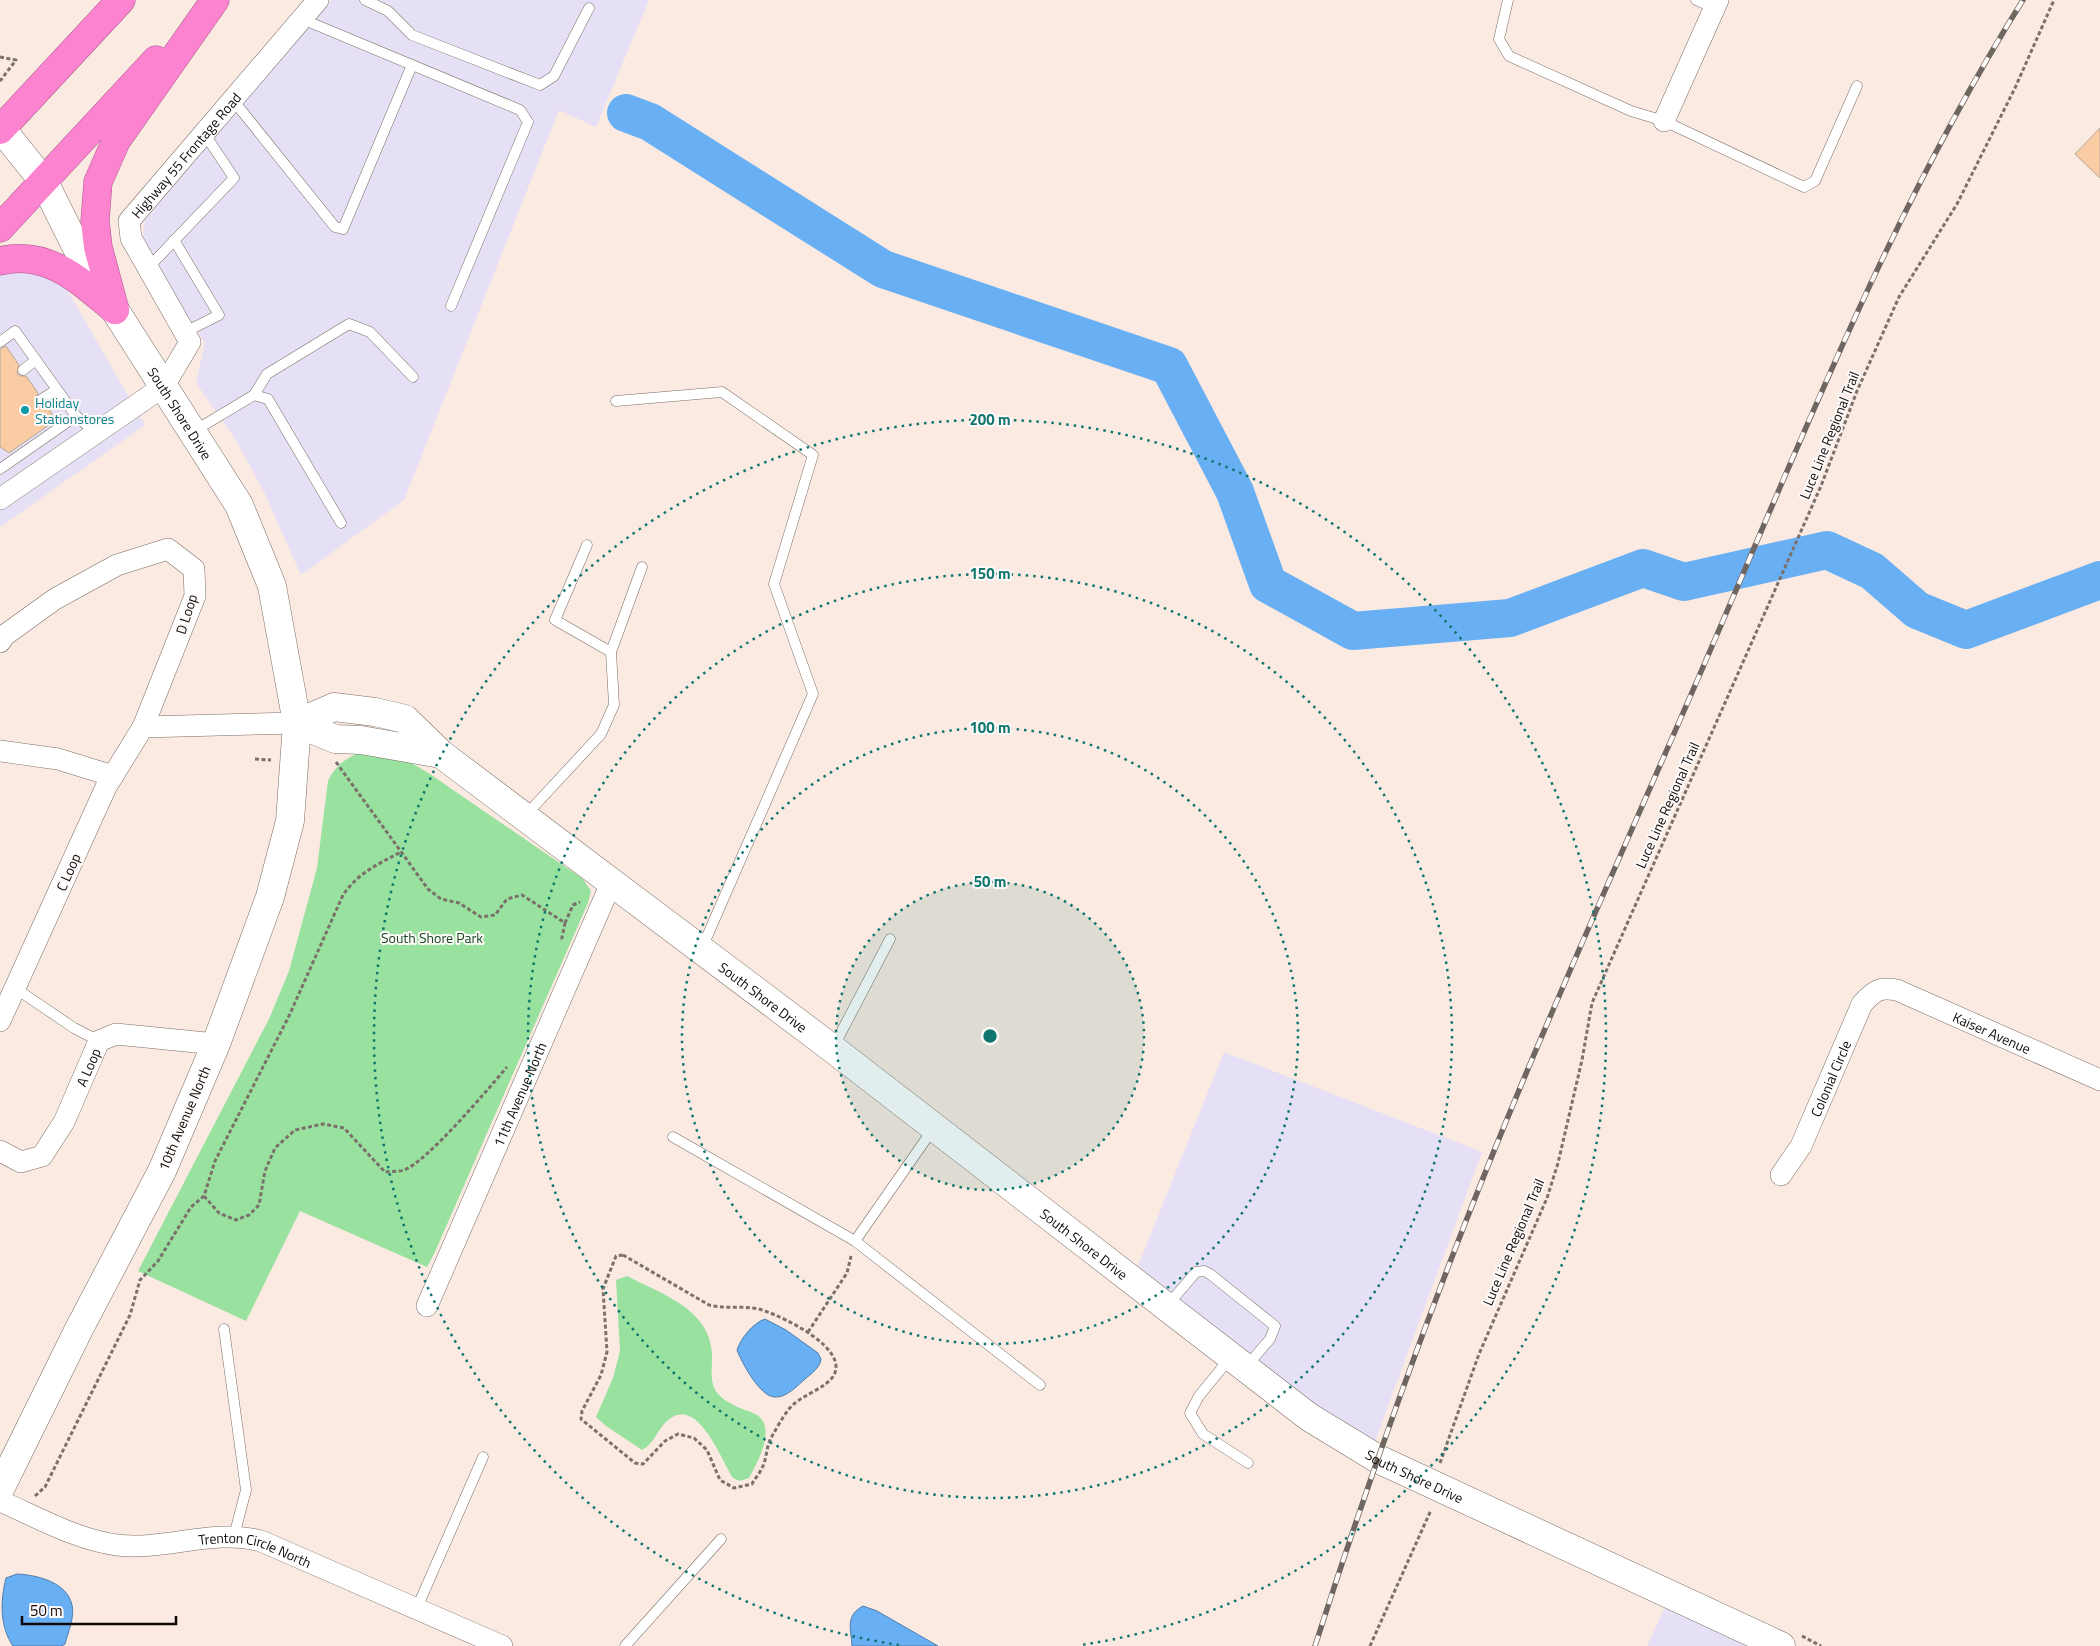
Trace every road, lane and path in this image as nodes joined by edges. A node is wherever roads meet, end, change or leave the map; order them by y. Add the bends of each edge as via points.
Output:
1 (121, 0) edge
2 (211, 0) edge
3 (215, 0) edge
4 (318, 0) edge
5 (365, 0) edge
6 (1508, 0) edge
7 (2054, 0) edge
8 (1710, 3) edge
9 (589, 8) dead end
10 (302, 19) junction
11 (0, 57) edge
12 (412, 64) junction
13 (0, 81) edge
14 (1857, 86) dead end
15 (233, 100) junction
16 (1664, 122) junction
17 (1, 129) edge
18 (204, 134) junction
19 (44, 182) junction
20 (0, 228) edge
21 (174, 240) junction
22 (0, 260) edge
23 (148, 268) junction
24 (451, 306) dead end
25 (115, 310) junction
26 (185, 332) junction
27 (0, 342) edge
28 (36, 360) junction
29 (22, 370) dead end
30 (413, 377) dead end
31 (164, 386) junction
32 (56, 390) junction
33 (254, 395) junction
34 (42, 399) dead end
35 (616, 401) dead end
36 (76, 416) junction
37 (193, 432) junction
38 (96, 433) junction
39 (0, 469) edge
40 (4, 488) edge
41 (342, 523) dead end
42 (587, 545) dead end
43 (642, 567) dead end
44 (0, 642) edge
45 (611, 652) junction
46 (297, 723) junction
47 (143, 727) junction
48 (335, 739) junction
49 (0, 750) edge
50 (441, 754) junction
51 (113, 776) junction
52 (524, 817) junction
53 (401, 852) junction
54 (612, 882) junction
55 (890, 938) dead end
56 (702, 950) junction
57 (560, 952) dead end
58 (15, 988) junction
59 (1883, 988) joint
60 (0, 1021) edge
61 (99, 1041) junction
62 (216, 1044) junction
63 (833, 1049) junction
64 (511, 1058) dead end
65 (2100, 1080) edge
66 (933, 1129) junction
67 (673, 1137) dead end
68 (0, 1151) edge
69 (1781, 1175) dead end
70 (204, 1196) junction
71 (855, 1241) junction
72 (428, 1306) dead end
73 (1167, 1306) junction
74 (224, 1329) dead end
75 (808, 1332) junction
76 (1238, 1363) junction
77 (1040, 1384) dead end
78 (483, 1457) dead end
79 (1248, 1463) dead end
80 (1437, 1486) junction
81 (1, 1491) edge
82 (234, 1536) junction
83 (721, 1539) dead end
84 (416, 1610) junction
85 (502, 1646) edge
86 (625, 1646) edge
87 (1370, 1646) edge
88 (1781, 1646) edge

1 - 17 highway
2 - 19 highway
3 - 25 highway via 116,141 98,182 95,221 98,247
4 - 10 street, Highway 55 Frontage Road
5 - 9 lane via 388,11 412,35 540,85 554,76
6 - 16 lane via 1499,40 1510,56 1631,111
7 - 80 path, Luce Line Regional Trail via 2016,88 1957,204 1898,297 1817,495 1592,1003 1582,1060 1547,1198 1478,1354 1438,1469
8 - 16 street
10 - 12 lane
10 - 15 street, Highway 55 Frontage Road
11 - 13 path via 16,60
12 - 15 lane via 343,229 335,227
12 - 24 lane via 520,110 528,122
14 - 16 lane via 1815,181 1804,187
15 - 18 street, Highway 55 Frontage Road
17 - 19 street, South Shore Drive
18 - 21 lane via 234,178
18 - 23 street, Highway 55 Frontage Road via 129,220 131,238
19 - 20 highway
19 - 25 street, South Shore Drive via 84,260
21 - 23 lane
21 - 26 lane via 219,315
22 - 25 highway via 32,258 50,263 67,271
23 - 26 street, Highway 55 Frontage Road
25 - 31 street, South Shore Drive
26 - 31 street via 190,342
27 - 28 lane via 15,331
28 - 29 lane
28 - 32 lane
30 - 33 lane via 370,332 349,324 267,374
31 - 37 street, South Shore Drive
31 - 38 street
32 - 34 lane
32 - 36 lane
33 - 37 lane
33 - 41 lane via 268,399
35 - 56 lane via 722,392 813,454 774,584 813,694
36 - 38 lane
36 - 39 lane
37 - 46 street, South Shore Drive via 239,505 272,586
38 - 40 street
42 - 45 lane via 555,620
43 - 45 lane
44 - 47 street, D Loop via 5,635 63,595 117,565 168,549 194,569 195,596
45 - 52 lane via 614,706 601,734
46 - 47 street
46 - 48 street, South Shore Drive
46 - 50 street, South Shore Drive via 334,707 405,718
46 - 62 street, 10th Avenue North via 290,821 270,896
47 - 51 street, C Loop
48 - 50 street, South Shore Drive via 361,740
48 - 53 path via 336,764
49 - 51 street via 58,759
50 - 52 street, South Shore Drive
51 - 58 street, C Loop
52 - 54 street, South Shore Drive
53 - 57 path via 428,890 440,899 459,903 481,917 495,915 507,899 522,895 529,899 565,922
53 - 70 path via 365,870 343,895 289,1016 215,1161
54 - 56 street, South Shore Drive
54 - 72 street, 11th Avenue North
55 - 63 lane
56 - 63 street, South Shore Drive
58 - 60 street, C Loop
58 - 61 lane
59 - 65 street, Kaiser Avenue via 1897,990
59 - 69 street, Colonial Circle via 1862,1004 1801,1146
61 - 62 street, A Loop via 116,1034
61 - 68 street, A Loop via 64,1122 42,1156 21,1162
62 - 81 street, 10th Avenue North via 162,1170 79,1329
63 - 66 street, South Shore Drive
64 - 70 path via 507,1067 456,1123 420,1159 404,1170 385,1172 344,1128 323,1124 296,1130 275,1148 265,1171 258,1205 249,1216 236,1220 219,1213
66 - 71 lane
66 - 73 street, South Shore Drive
67 - 71 lane
70 - 81 path via 191,1207 158,1261 140,1280 130,1315 46,1488 34,1496
71 - 75 path via 847,1272
71 - 77 lane
73 - 76 street, South Shore Drive
73 - 76 lane via 1196,1272 1204,1271 1275,1326 1270,1339
74 - 82 lane via 246,1490
75 - 75 path via 765,1311 709,1305 623,1255 616,1256 604,1289 607,1352 601,1375 580,1419 635,1463 643,1464 665,1441 678,1434 694,1438 707,1450 720,1480 734,1488 752,1484 763,1467 770,1440 790,1408 835,1374 837,1363 830,1350
76 - 79 lane via 1199,1396 1190,1413 1203,1434
76 - 80 street, South Shore Drive via 1337,1435 1378,1459
78 - 84 lane
80 - 87 path, Luce Line Regional Trail via 1435,1501
80 - 88 street, South Shore Drive
81 - 82 street, Trenton Circle North via 89,1538 117,1545 154,1545
82 - 84 street, Trenton Circle North via 261,1541
83 - 86 lane
84 - 85 street, Trenton Circle North

